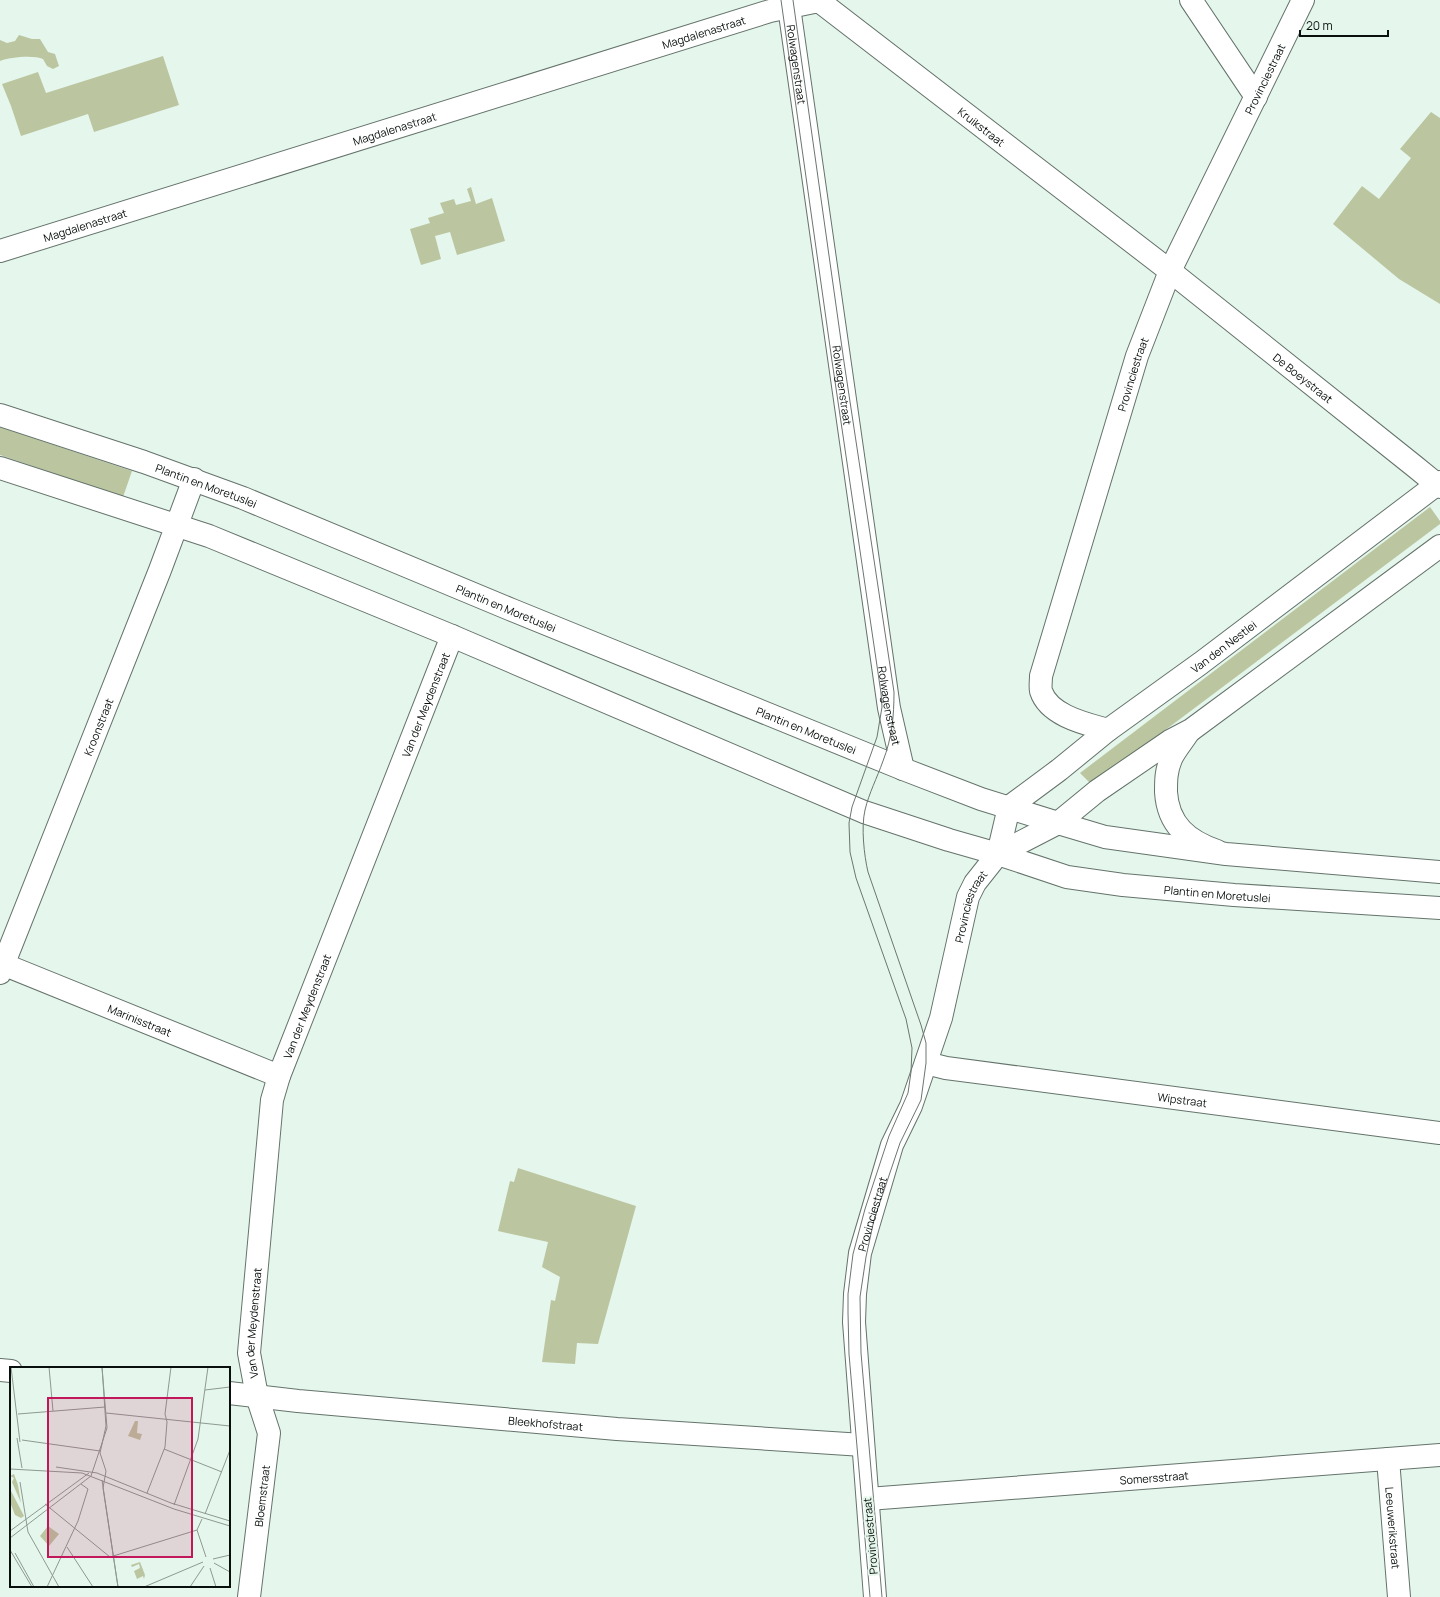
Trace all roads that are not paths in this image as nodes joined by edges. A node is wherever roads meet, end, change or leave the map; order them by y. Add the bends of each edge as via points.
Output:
1 (1191, 0) edge
2 (1303, 0) edge
3 (788, 4) edge
4 (1256, 97) junction
5 (0, 251) edge
6 (1170, 271) junction
7 (0, 415) edge
8 (0, 468) edge
9 (194, 479) junction
10 (1439, 484) edge
11 (176, 524) junction
12 (1440, 546) edge
13 (452, 636) junction
14 (1108, 730) junction
15 (1191, 730) junction
16 (903, 769) junction
17 (1010, 807) junction
18 (1058, 823) junction
19 (998, 854) junction
20 (1226, 854) junction
21 (1440, 872) edge
22 (1440, 908) edge
23 (1, 967) edge
24 (926, 1063) junction
25 (279, 1076) junction
26 (1440, 1133) edge
27 (0, 1370) edge
28 (10, 1371) edge
29 (230, 1393) edge
30 (258, 1396) junction
31 (863, 1445) junction
32 (1440, 1455) edge
33 (1388, 1460) junction
34 (868, 1499) junction
35 (249, 1597) edge
36 (875, 1597) edge
37 (1399, 1597) edge

1 - 4 street
2 - 4 street, Provinciestraat
3 - 5 street, Magdalenastraat
3 - 6 street, Kruikstraat via 820,1
3 - 16 street, Rolwagenstraat via 889,708
4 - 6 street, Provinciestraat
6 - 10 street, De Boeystraat
6 - 14 street, Provinciestraat via 1136,356 1041,676 1041,690 1047,703 1054,710 1085,724
7 - 9 street, Plantin en Moretuslei
8 - 11 street, Plantin en Moretuslei
9 - 11 street, Kroonstraat
9 - 16 street, Plantin en Moretuslei
10 - 14 street, Van den Nestlei
11 - 13 street, Plantin en Moretuslei
11 - 23 street, Kroonstraat via 160,570
12 - 15 street
13 - 19 street, Plantin en Moretuslei via 864,812
13 - 25 street, Van der Meydenstraat
14 - 17 street, Van den Nestlei
15 - 18 street via 1170,741 1097,791
15 - 20 street via 1172,757 1166,775 1170,816 1184,833 1202,846
16 - 17 street, Plantin en Moretuslei
17 - 18 street, Plantin en Moretuslei
17 - 19 street
18 - 19 street
18 - 20 street, Plantin en Moretuslei via 1105,837
19 - 22 street, Plantin en Moretuslei via 1066,877 1123,885
19 - 24 street, Provinciestraat via 968,897 941,1018
20 - 21 street, Plantin en Moretuslei
23 - 25 street, Marinisstraat
24 - 26 street, Wipstraat via 946,1068
24 - 31 street, Provinciestraat via 911,1106 892,1145 860,1253 854,1322
25 - 30 street, Van der Meydenstraat via 272,1100 249,1353
27 - 28 street
29 - 30 street, Bleekhofstraat
30 - 31 street, Bleekhofstraat via 617,1428
30 - 35 street, Bloemstraat via 269,1433
31 - 34 street, Provinciestraat
32 - 33 street, Somersstraat
33 - 34 street, Somersstraat
33 - 37 street, Leeuwerikstraat
34 - 36 street, Provinciestraat

